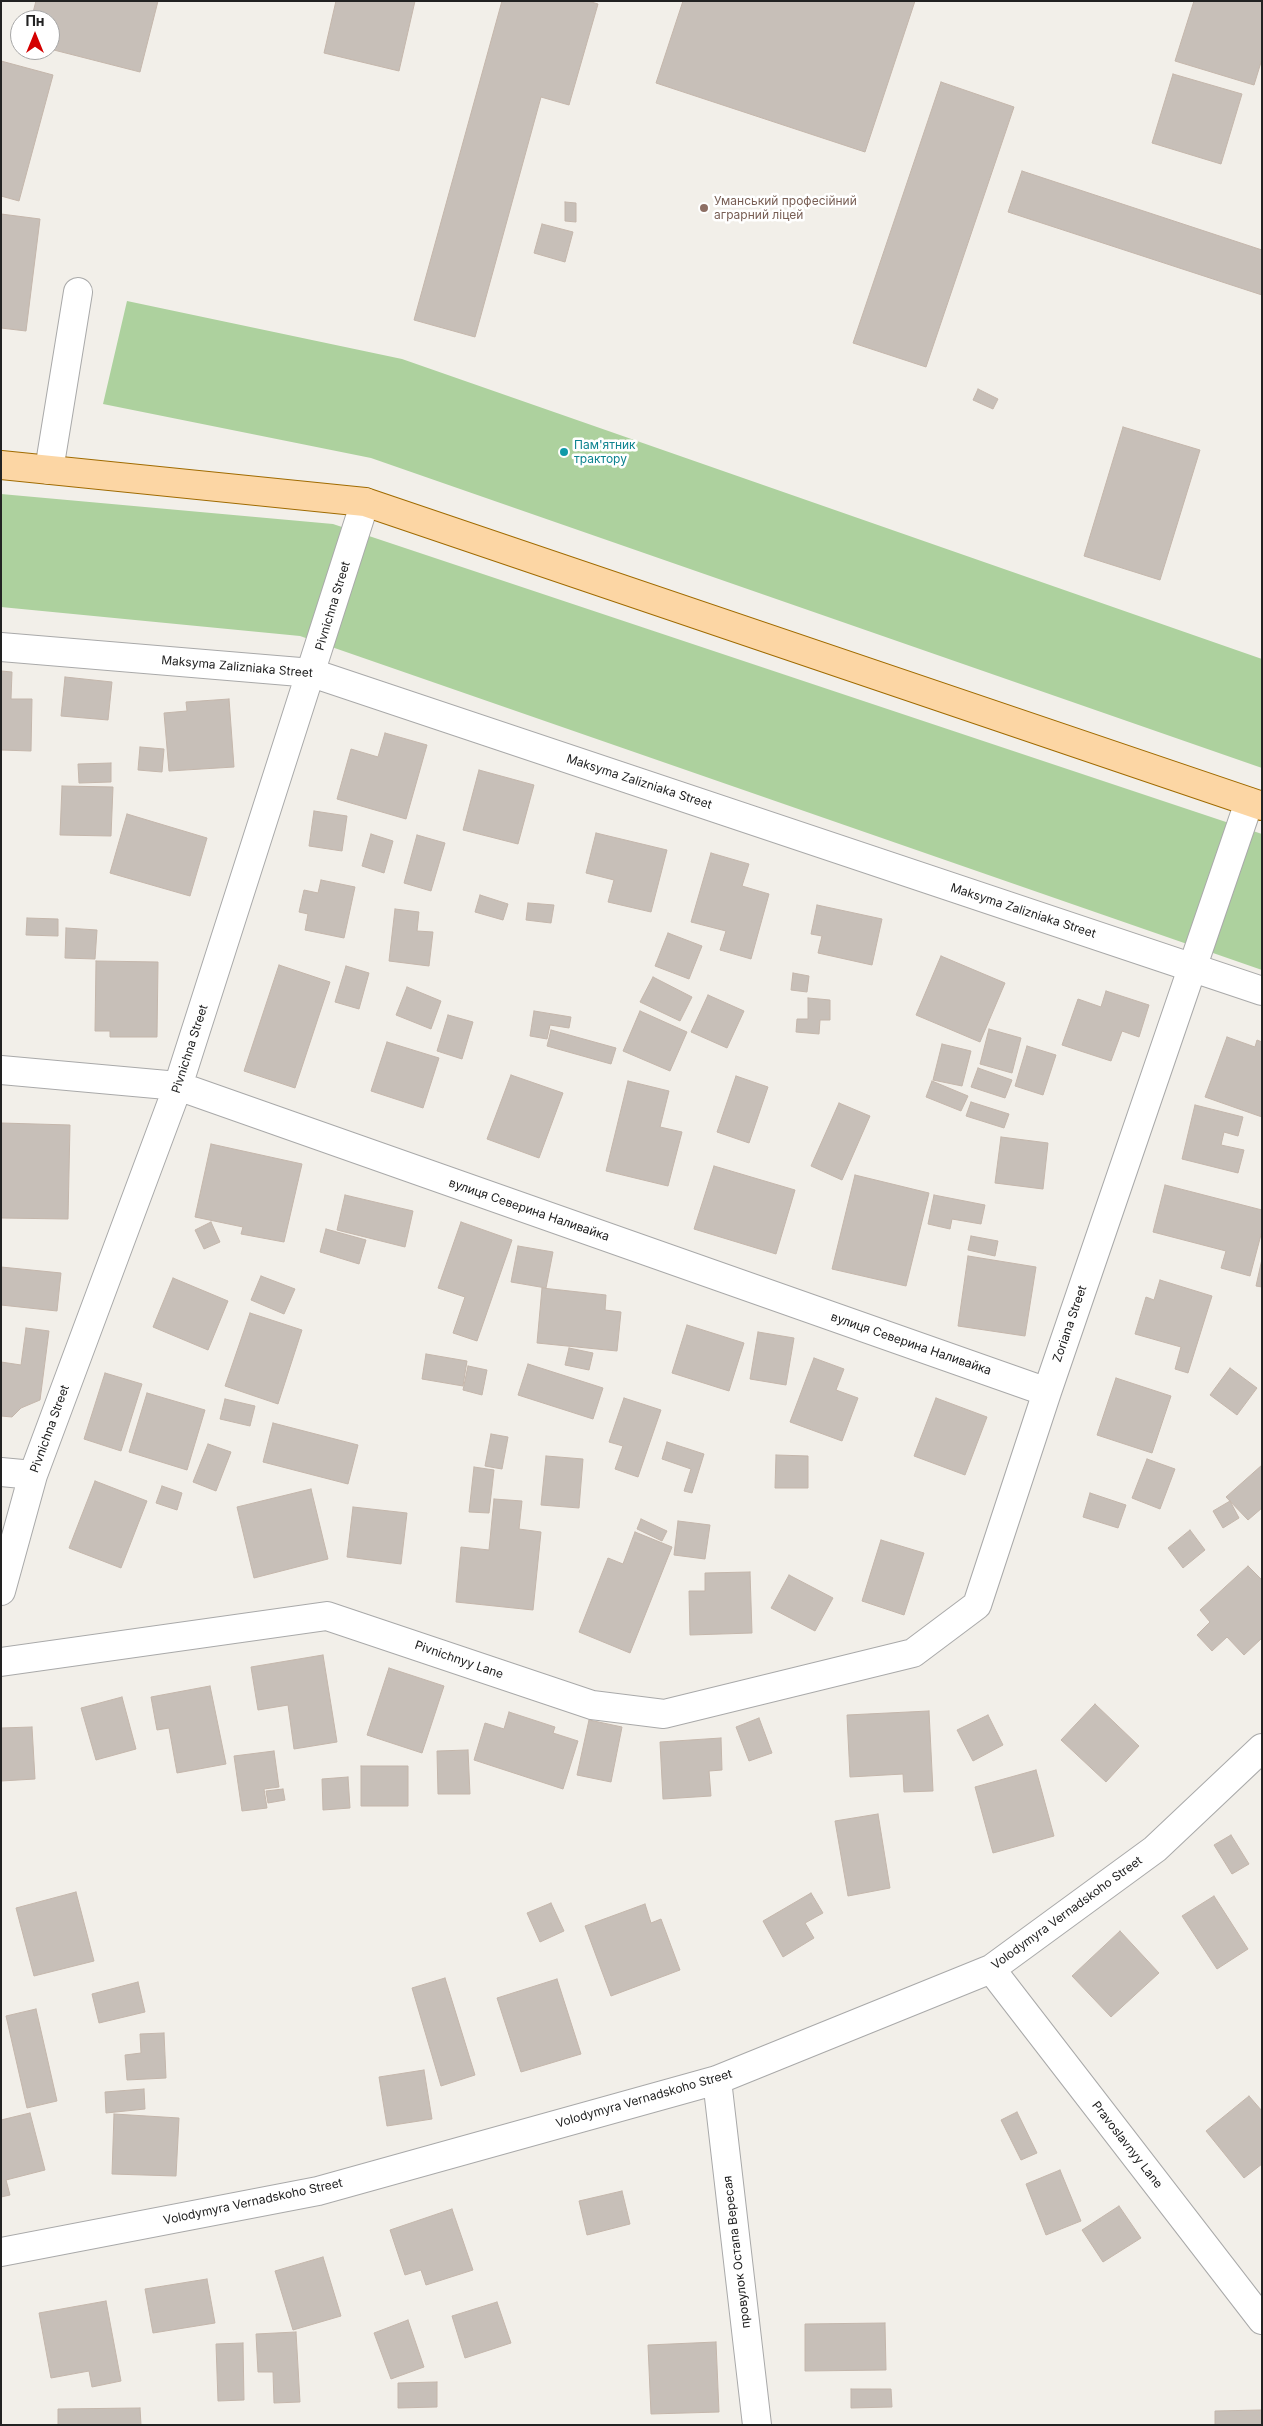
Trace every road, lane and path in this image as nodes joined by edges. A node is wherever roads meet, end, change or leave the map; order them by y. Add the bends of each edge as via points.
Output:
1 (78, 292) dead end
2 (1, 466) edge
3 (49, 470) junction
4 (365, 502) junction
5 (1, 647) edge
6 (312, 673) junction
7 (1256, 804) edge
8 (1192, 967) junction
9 (1262, 991) edge
10 (1, 1070) edge
11 (178, 1086) junction
12 (1047, 1392) junction
13 (1, 1472) edge
14 (33, 1475) junction
15 (1, 1590) edge
16 (913, 1653) joint
17 (1, 1662) edge
18 (1262, 1748) edge
19 (991, 1969) junction
20 (717, 2080) junction
21 (1, 2252) edge
22 (1262, 2320) edge
23 (757, 2425) edge

1 - 3 street
2 - 3 main road
3 - 4 main road
4 - 6 street, Pivnichna Street
4 - 7 main road
5 - 6 street, Maksyma Zalizniaka Street
6 - 8 street, Maksyma Zalizniaka Street
6 - 11 street, Pivnichna Street
7 - 8 street, Zoriana Street
8 - 9 street, Maksyma Zalizniaka Street
8 - 12 street, Zoriana Street
10 - 11 street, вулиця Северина Наливайка
11 - 12 street, вулиця Северина Наливайка
11 - 14 street, Pivnichna Street
12 - 16 street, Zoriana Street via 977,1605
13 - 14 street
14 - 15 street, Pivnichna Street
16 - 17 street, Pivnichnyy Lane via 664,1714 592,1705 327,1616
18 - 19 street, Volodymyra Vernadskoho Street via 1156,1849
19 - 20 street, Volodymyra Vernadskoho Street
19 - 22 street, Pravoslavnyy Lane
20 - 21 street, Volodymyra Vernadskoho Street via 318,2190
20 - 23 street, провулок Остапа Вересая

